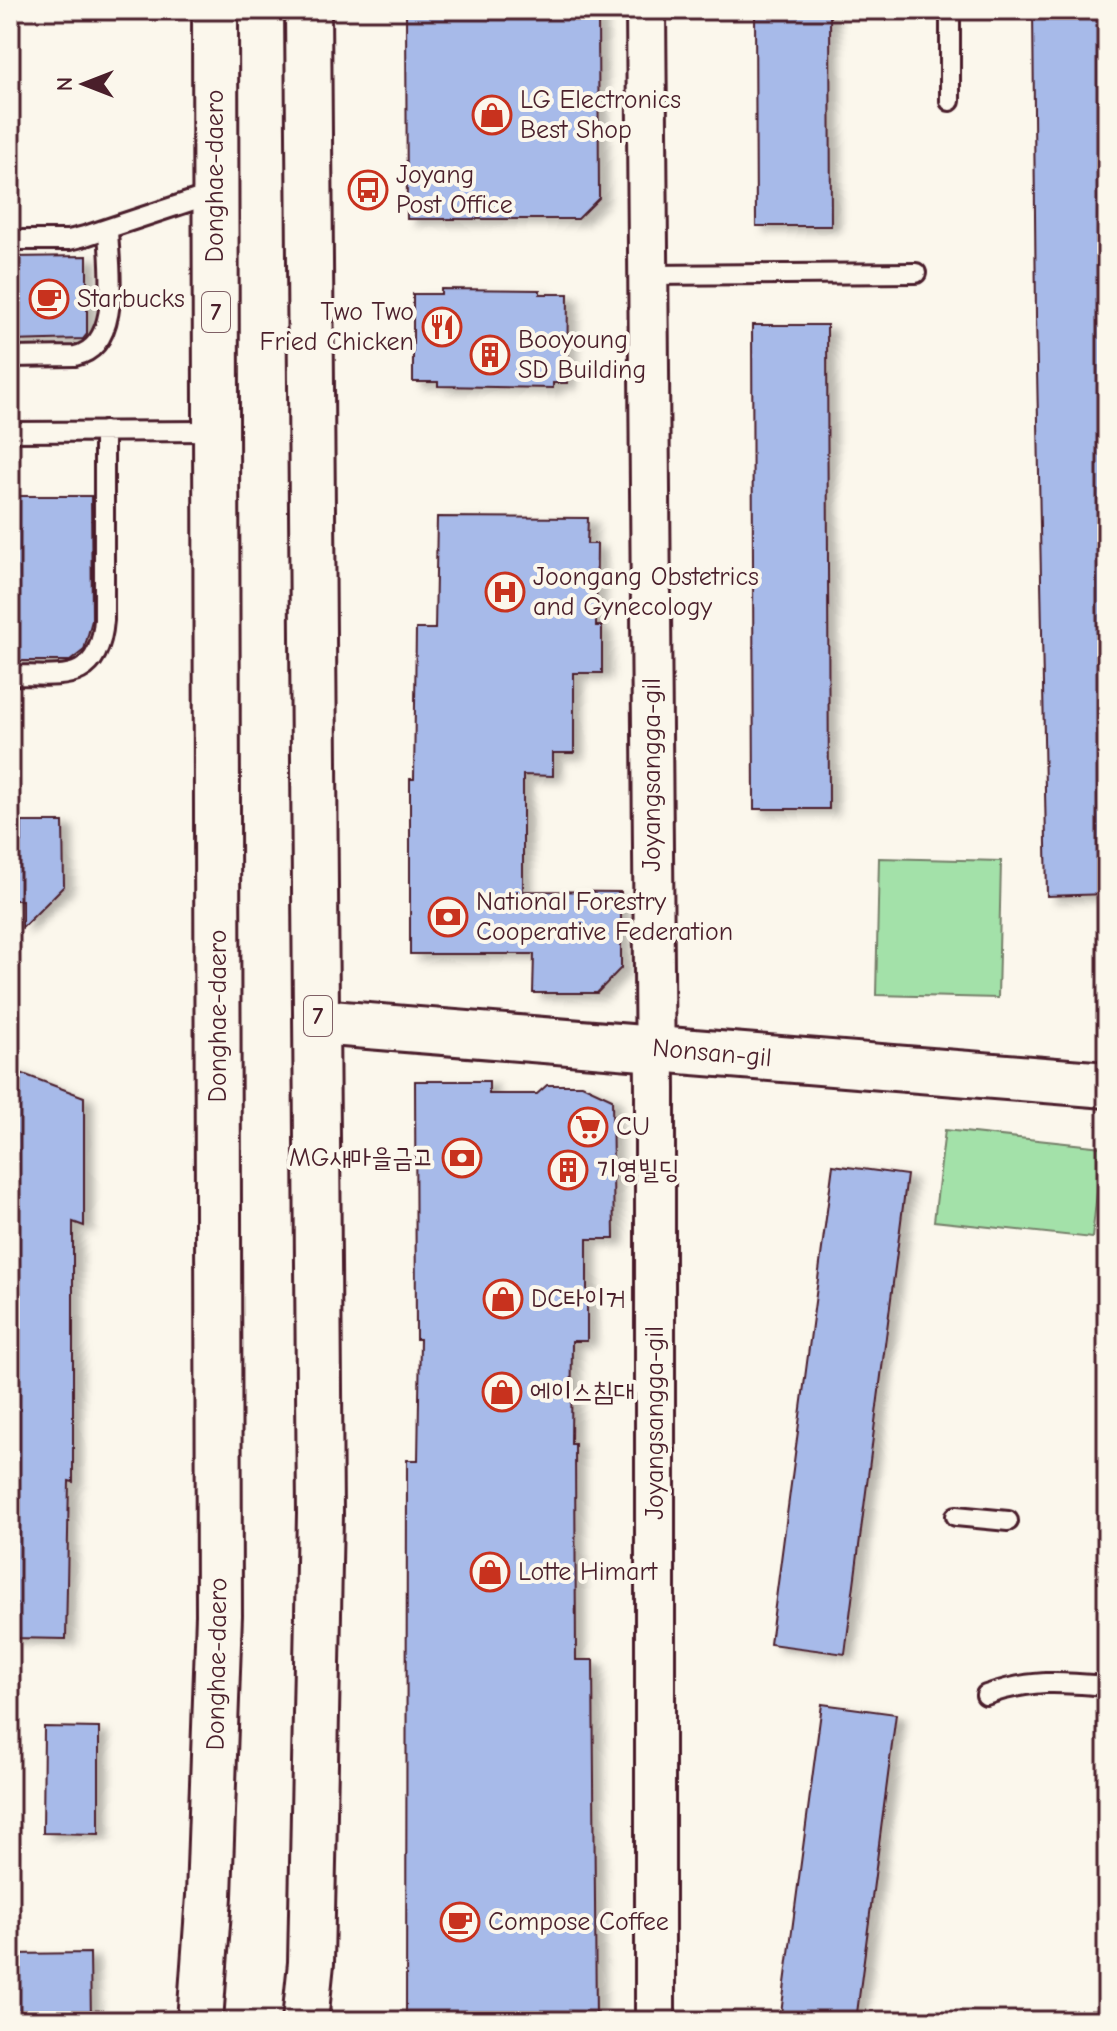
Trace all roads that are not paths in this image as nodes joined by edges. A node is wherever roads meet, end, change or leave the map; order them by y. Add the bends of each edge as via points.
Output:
1 (215, 10) edge
2 (308, 10) edge
3 (646, 10) edge
4 (950, 10) edge
5 (950, 101) dead end
6 (215, 193) junction
7 (108, 229) junction
8 (10, 240) edge
9 (916, 273) dead end
10 (649, 275) junction
11 (10, 357) edge
12 (104, 431) junction
13 (216, 431) junction
14 (10, 432) edge
15 (10, 675) edge
16 (318, 1022) junction
17 (654, 1048) junction
18 (1107, 1085) edge
19 (956, 1516) dead end
20 (1008, 1521) dead end
21 (1107, 1686) edge
22 (986, 1695) dead end
23 (200, 2021) edge
24 (305, 2021) edge
25 (655, 2021) edge

1 - 6 main road, Donghae-daero / 7
2 - 16 main road, 7
3 - 10 street, Joyangsangga-gil
4 - 5 lane
6 - 7 lane
6 - 13 main road, Donghae-daero / 7
7 - 8 lane via 69,240
7 - 11 lane via 110,304 94,347 75,356
9 - 10 lane
10 - 17 street, Joyangsangga-gil
12 - 13 lane
12 - 14 lane
12 - 15 lane via 102,641 87,666 72,675
13 - 23 main road, Donghae-daero / 7 via 219,1615
16 - 17 main road, Nonsan-gil
16 - 24 main road, 7 via 320,1514 311,1963
17 - 18 main road, Nonsan-gil
17 - 25 street, Joyangsangga-gil
19 - 20 lane
21 - 22 lane via 1036,1682

